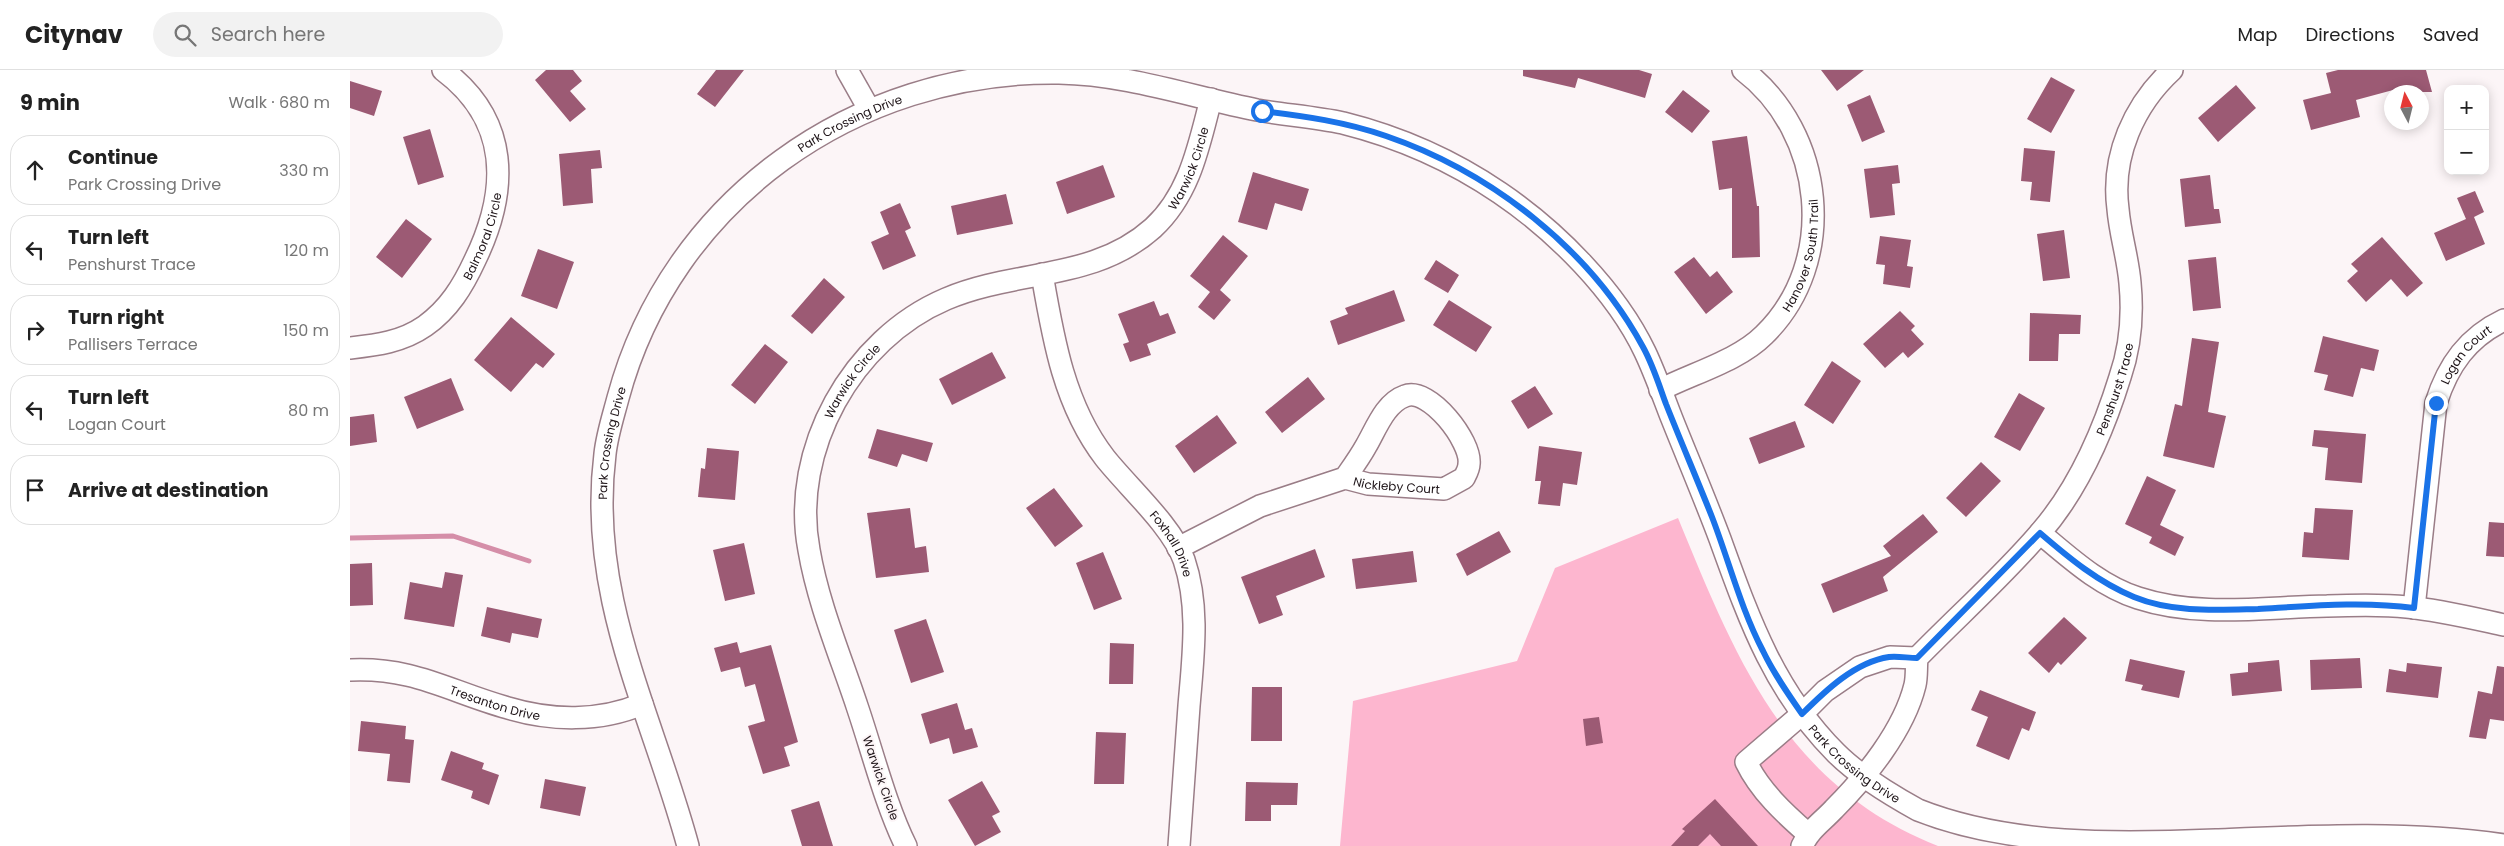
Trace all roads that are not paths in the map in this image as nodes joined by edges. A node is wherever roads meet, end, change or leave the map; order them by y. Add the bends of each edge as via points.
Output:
1 (847, 70) edge
2 (1743, 70) edge
3 (2172, 70) edge
4 (456, 74) edge
5 (1211, 99) junction
6 (869, 109) junction
7 (1042, 274) junction
8 (2504, 320) edge
9 (350, 348) edge
10 (1660, 390) junction
11 (1345, 478) junction
12 (2040, 533) junction
13 (1178, 548) junction
14 (2414, 608) junction
15 (2504, 625) edge
16 (1917, 658) junction
17 (350, 670) edge
18 (642, 704) junction
19 (1802, 714) junction
20 (1863, 777) junction
21 (1805, 840) edge
22 (2504, 845) edge
23 (688, 846) edge
24 (906, 846) edge
25 (1179, 846) edge
26 (2102, 846) edge

1 - 6 street
2 - 10 street, Hanover South Trail via 1781,110 1798,138 1808,164 1813,222 1805,271 1788,307 1763,337 1742,353
3 - 12 street, Penshurst Trace via 2151,91 2139,110 2119,164 2118,210 2130,284 2129,330 2121,376 2098,438 2072,487
4 - 9 street, Balmoral Circle via 482,114 496,154 498,190 487,235 460,289 435,318 404,338
5 - 6 street, Park Crossing Drive via 1115,79 1052,72 974,79 930,88
5 - 7 street, Warwick Circle via 1192,167 1173,205 1155,226 1109,258
5 - 10 street, Park Crossing Drive via 1262,111 1346,124 1386,136 1425,151 1504,196 1545,228 1596,280 1644,348
6 - 18 street, Park Crossing Drive via 809,140 745,188 689,250 656,300 638,338 624,377 606,448 602,533 614,611
7 - 13 street, Foxhall Drive via 1060,366 1080,418 1104,457
7 - 24 street, Warwick Circle via 976,287 943,300 888,336 840,391 820,435 811,468 806,504 812,565
8 - 14 street, Logan Court via 2463,350 2448,369 2438,395
10 - 19 street, Park Crossing Drive via 1753,629 1782,685
11 - 11 street, Nickleby Court via 1368,484 1444,489 1464,478 1470,463 1465,442 1446,417 1424,397 1407,395 1394,402
11 - 13 street, Nickleby Court via 1260,506
12 - 14 street via 2106,584 2136,598 2159,604 2220,610 2328,606
12 - 16 street, Penshurst Trace
13 - 25 street, Foxhall Drive via 1190,581 1195,630
14 - 15 street
16 - 19 street via 1890,657 1860,667 1825,691
16 - 20 street via 1916,684 1903,720
17 - 18 street, Tresanton Drive via 418,676 508,708 535,714 578,718 602,716
18 - 23 street, Park Crossing Drive
19 - 20 street, Park Crossing Drive via 1834,752
19 - 21 street via 1746,762 1754,778
20 - 21 street via 1834,810 1812,828
20 - 26 street, Park Crossing Drive via 1924,814 1964,829 1992,837 2031,842
22 - 26 street, Park Crossing Drive via 2406,837 2339,836

